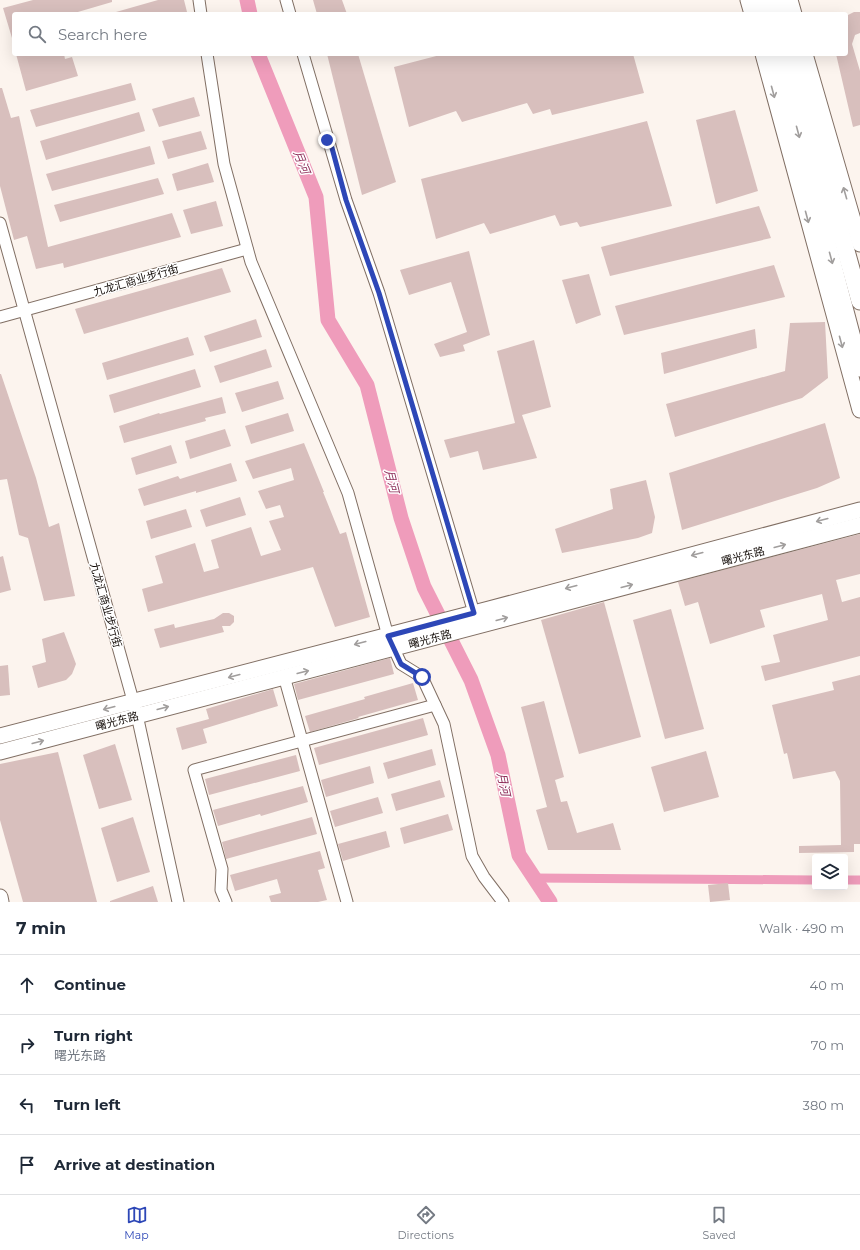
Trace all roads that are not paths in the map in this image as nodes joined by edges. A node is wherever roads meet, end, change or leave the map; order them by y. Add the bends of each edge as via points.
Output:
1 (199, 0) edge
2 (286, 0) edge
3 (748, 0) edge
4 (762, 0) edge
5 (777, 0) edge
6 (790, 0) edge
7 (201, 12) edge
8 (289, 12) edge
9 (751, 12) edge
10 (765, 12) edge
11 (780, 12) edge
12 (793, 12) edge
13 (207, 56) edge
14 (304, 56) edge
15 (764, 56) edge
16 (778, 56) edge
17 (793, 56) edge
18 (806, 56) edge
19 (0, 223) edge
20 (860, 244) edge
21 (247, 249) junction
22 (860, 301) edge
23 (24, 311) junction
24 (0, 317) edge
25 (860, 368) edge
26 (860, 410) edge
27 (860, 510) edge
28 (860, 525) edge
29 (474, 613) junction
30 (461, 623) junction
31 (391, 642) junction
32 (284, 676) junction
33 (435, 705) junction
34 (135, 709) junction
35 (0, 736) edge
36 (302, 741) junction
37 (0, 752) edge
38 (0, 897) edge
39 (1, 902) edge
40 (178, 902) edge
41 (226, 902) edge
42 (347, 902) edge
43 (503, 902) edge

1 - 7 street
2 - 8 street
3 - 9 main road
4 - 10 highway
5 - 11 highway
6 - 12 main road
13 - 21 street via 224,164
14 - 29 street via 346,200 379,293
15 -> 26 main road
16 -> 25 highway
17 - 22 highway
20 -> 18 main road
19 - 23 street, 九龙汇商业步行街
21 - 23 street, 九龙汇商业步行街
21 - 31 street via 348,493
23 - 24 street, 九龙汇商业步行街
23 - 34 street, 九龙汇商业步行街
27 -> 29 main road, 曙光东路
30 -> 28 main road, 曙光东路
29 - 30 main road, 曙光东路
30 - 31 main road, 曙光东路
32 -> 31 main road, 曙光东路
31 - 33 street via 401,664 422,677
31 -> 34 main road, 曙光东路
34 -> 32 main road, 曙光东路
32 - 36 street
33 - 36 street
33 - 43 street via 444,724 472,856
34 -> 35 main road, 曙光东路
37 -> 34 main road, 曙光东路
34 - 40 street, 九龙汇商业步行街
36 - 41 street via 194,770 222,869 221,890
36 - 42 street
38 - 39 main road

